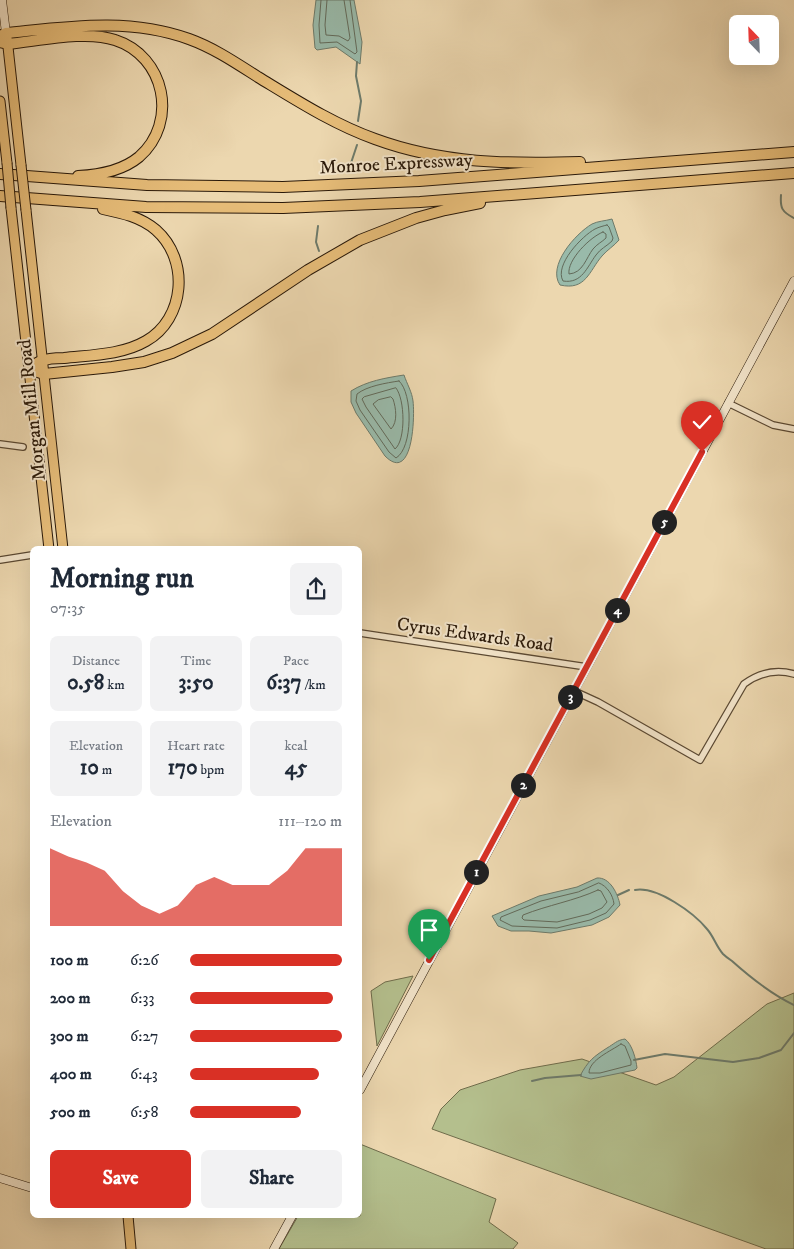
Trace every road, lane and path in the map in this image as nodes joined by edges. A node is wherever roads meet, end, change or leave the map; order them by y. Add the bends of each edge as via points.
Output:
1 (2, 0) edge
2 (4, 39) edge
3 (0, 101) edge
4 (794, 152) edge
5 (684, 160) junction
6 (794, 173) edge
7 (0, 174) edge
8 (35, 178) junction
9 (547, 192) junction
10 (0, 196) edge
11 (56, 201) junction
12 (794, 281) edge
13 (42, 360) junction
14 (29, 369) junction
15 (44, 374) junction
16 (728, 403) junction
17 (794, 429) edge
18 (0, 444) edge
19 (23, 447) dead end
20 (49, 546) edge
21 (63, 546) edge
22 (30, 555) edge
23 (0, 560) edge
24 (362, 633) edge
25 (587, 667) junction
26 (794, 674) edge
27 (574, 691) junction
28 (362, 1086) edge
29 (0, 1178) edge
30 (30, 1187) edge
31 (126, 1218) edge
32 (291, 1218) edge
33 (131, 1249) edge
34 (274, 1249) edge

1 - 2 street, Morgan Mill Road
2 - 5 highway via 100,24 138,27 175,35 217,52 314,111 355,131 441,157 508,163
2 - 8 highway via 86,36 117,40 144,57 162,90 163,112 157,133 145,151 134,160 122,168 100,174
2 - 13 main road, Morgan Mill Road, bridge via 22,165
3 - 14 main road, Morgan Mill Road, bridge
4 - 5 highway, Monroe Expressway
5 - 8 highway, Monroe Expressway via 419,181 283,187 156,186
6 - 9 highway, Monroe Expressway
7 - 8 highway, Monroe Expressway
9 - 11 highway, Monroe Expressway via 374,205 283,208 192,208
9 - 15 highway via 445,210 373,233 320,262 212,334 172,353 128,365
10 - 11 highway, Monroe Expressway
11 - 13 highway via 119,213 148,225 170,248 178,271 179,288 168,320 145,342 116,352
12 - 16 street
13 - 14 highway
13 - 15 main road, Morgan Mill Road
14 - 15 highway
14 - 20 main road, Morgan Mill Road
15 - 21 main road, Morgan Mill Road
16 - 17 street via 773,424
16 - 25 street
18 - 19 street
22 - 23 street
24 - 25 street, Cyrus Edwards Road
25 - 27 street
26 - 27 street via 780,671 764,673 744,684 700,760
27 - 28 street
29 - 30 street
31 - 33 main road
32 - 34 street

